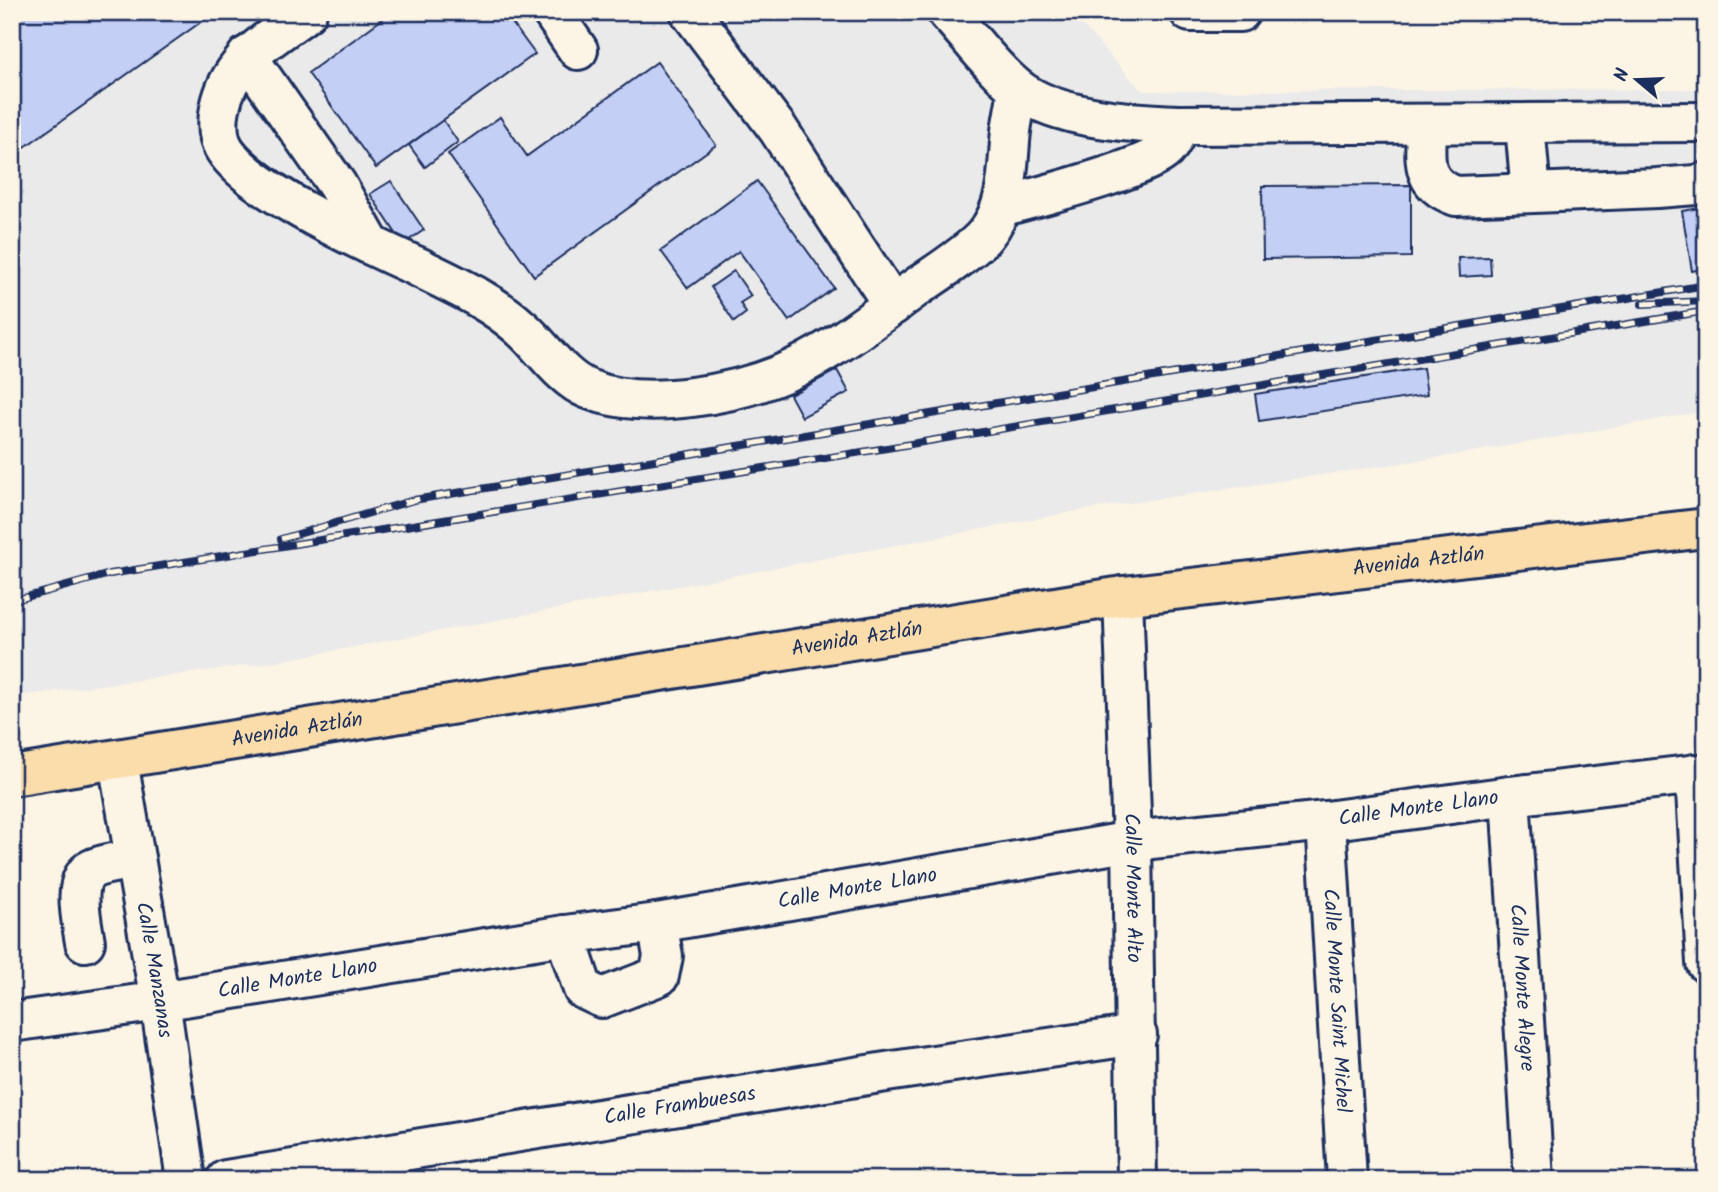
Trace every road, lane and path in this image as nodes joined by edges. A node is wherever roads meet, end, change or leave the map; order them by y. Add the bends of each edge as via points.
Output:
1 (307, 12) edge
2 (552, 12) edge
3 (690, 12) edge
4 (947, 12) edge
5 (1190, 12) edge
6 (1240, 12) edge
7 (578, 50) dead end
8 (247, 57) junction
9 (1018, 89) junction
10 (1706, 122) edge
11 (1426, 124) junction
12 (1179, 125) junction
13 (1525, 125) junction
14 (1706, 182) edge
15 (1531, 193) junction
16 (1001, 207) junction
17 (371, 245) junction
18 (893, 305) junction
19 (1706, 528) edge
20 (1123, 596) junction
21 (118, 761) junction
22 (1700, 774) edge
23 (12, 776) edge
24 (1510, 796) junction
25 (1326, 821) junction
26 (1132, 842) junction
27 (135, 859) junction
28 (657, 923) junction
29 (565, 935) junction
30 (85, 942) dead end
31 (1706, 962) edge
32 (160, 1001) junction
33 (12, 1022) edge
34 (1137, 1035) junction
35 (186, 1180) edge
36 (226, 1180) edge
37 (1137, 1180) edge
38 (1347, 1180) edge
39 (1534, 1180) edge

1 - 8 street
2 - 7 street
3 - 18 street via 778,129
4 - 9 street
5 - 6 street
8 - 17 street via 337,185
8 - 17 street via 224,88 220,140 247,174 270,191
9 - 12 street via 1042,103 1117,122
9 - 16 street
10 - 13 street
11 - 12 street
11 - 13 street
11 - 15 street via 1426,169 1441,191 1456,196
12 - 16 street via 1165,150 1151,159
13 - 15 street
14 - 15 street
16 - 18 street via 985,236
17 - 18 street via 499,310 584,388 625,399 706,395 784,372 853,334
19 - 20 main road, Avenida Aztlán
20 - 21 main road, Avenida Aztlán
20 - 26 street, Calle Monte Alto
21 - 23 main road, Avenida Aztlán
21 - 27 street, Calle Manzanas
22 - 24 street, Calle Monte Llano
22 - 31 street
24 - 25 street, Calle Monte Llano
24 - 39 street, Calle Monte Alegre
25 - 26 street, Calle Monte Llano
25 - 38 street, Calle Monte Saint Michel
26 - 28 street, Calle Monte Llano
26 - 34 street, Calle Monte Alto
27 - 30 street via 91,869 83,878 79,891
27 - 32 street, Calle Manzanas
28 - 29 street, Calle Monte Llano
28 - 29 street via 663,956 659,976 601,998 583,989
29 - 32 street, Calle Monte Llano
32 - 33 street, Calle Monte Llano
32 - 35 street, Calle Manzanas
34 - 36 street, Calle Frambuesas
34 - 37 street, Calle Monte Alto

